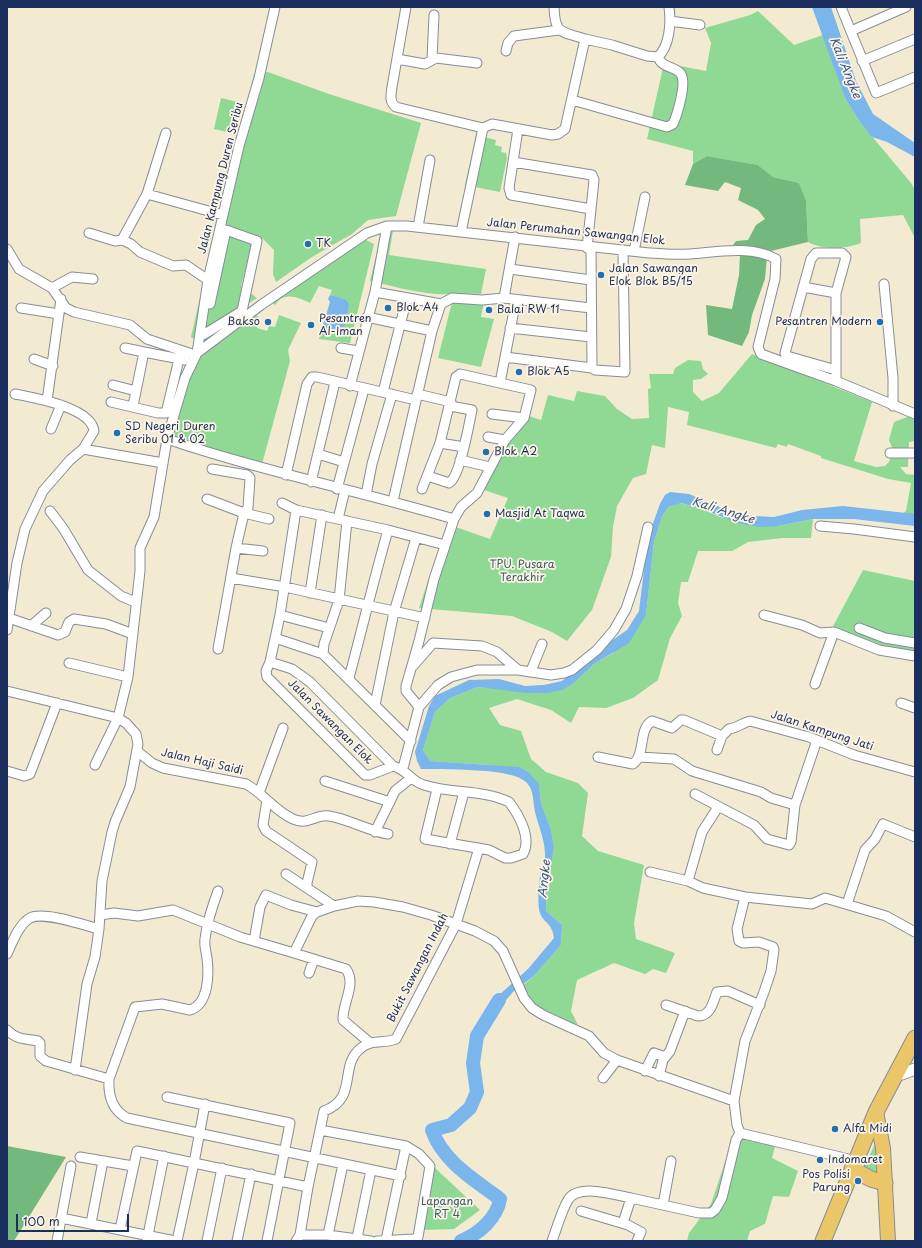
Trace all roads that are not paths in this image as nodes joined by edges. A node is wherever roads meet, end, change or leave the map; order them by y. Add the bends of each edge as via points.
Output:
1 (275, 7) edge
2 (406, 7) edge
3 (554, 7) edge
4 (669, 7) edge
5 (842, 7) edge
6 (906, 7) edge
7 (434, 15) dead end
8 (670, 21) junction
9 (700, 25) dead end
10 (559, 30) junction
11 (851, 31) junction
12 (585, 39) junction
13 (915, 40) edge
14 (506, 51) dead end
15 (658, 58) junction
16 (397, 59) junction
17 (432, 59) junction
18 (862, 61) junction
19 (477, 63) dead end
20 (915, 78) edge
21 (572, 100) junction
22 (483, 128) junction
23 (518, 128) junction
24 (166, 133) dead end
25 (430, 160) dead end
26 (513, 162) junction
27 (147, 194) junction
28 (645, 197) dead end
29 (591, 209) junction
30 (223, 215) junction
31 (387, 226) junction
32 (418, 227) junction
33 (461, 232) junction
34 (89, 233) dead end
35 (515, 238) junction
36 (122, 240) junction
37 (589, 248) junction
38 (7, 250) edge
39 (623, 250) junction
40 (634, 251) junction
41 (510, 269) junction
42 (93, 279) dead end
43 (208, 280) junction
44 (591, 280) junction
45 (884, 284) dead end
46 (803, 287) junction
47 (52, 288) junction
48 (375, 292) junction
49 (836, 293) junction
50 (407, 298) junction
51 (504, 298) junction
52 (61, 299) junction
53 (516, 300) junction
54 (441, 304) junction
55 (22, 308) dead end
56 (591, 308) junction
57 (59, 314) junction
58 (367, 317) junction
59 (401, 324) junction
60 (510, 328) junction
61 (432, 332) junction
62 (203, 335) junction
63 (591, 337) junction
64 (125, 348) dead end
65 (341, 348) dead end
66 (358, 351) junction
67 (144, 352) junction
68 (196, 354) junction
69 (505, 357) junction
70 (34, 359) dead end
71 (179, 359) junction
72 (53, 366) junction
73 (592, 368) junction
74 (836, 370) junction
75 (836, 381) junction
76 (335, 382) junction
77 (500, 383) junction
78 (113, 384) dead end
79 (350, 386) junction
80 (364, 389) junction
81 (136, 391) junction
82 (388, 393) junction
83 (15, 394) dead end
84 (417, 397) junction
85 (47, 401) junction
86 (112, 402) dead end
87 (450, 404) junction
88 (61, 405) junction
89 (133, 406) junction
90 (892, 406) junction
91 (492, 414) dead end
92 (915, 414) edge
93 (524, 418) junction
94 (51, 429) dead end
95 (488, 437) dead end
96 (168, 440) junction
97 (505, 440) junction
98 (440, 443) junction
99 (464, 447) junction
100 (84, 449) junction
101 (890, 453) dead end
102 (915, 453) edge
103 (318, 454) junction
104 (460, 460) junction
105 (163, 462) junction
106 (344, 462) junction
107 (490, 467) junction
108 (212, 469) dead end
109 (286, 476) junction
110 (428, 476) junction
111 (311, 482) junction
112 (422, 489) dead end
113 (341, 490) junction
114 (366, 495) junction
115 (207, 499) dead end
116 (393, 501) junction
117 (282, 503) dead end
118 (50, 510) dead end
119 (296, 510) junction
120 (244, 513) junction
121 (322, 515) junction
122 (269, 519) dead end
123 (338, 519) junction
124 (454, 519) junction
125 (347, 521) junction
126 (820, 526) dead end
127 (648, 527) dead end
128 (388, 530) junction
129 (915, 537) edge
130 (416, 538) junction
131 (445, 545) junction
132 (236, 548) junction
133 (263, 551) dead end
134 (231, 578) junction
135 (285, 587) junction
136 (310, 593) junction
137 (339, 600) junction
138 (135, 602) junction
139 (368, 607) junction
140 (394, 612) junction
141 (46, 613) dead end
142 (280, 615) junction
143 (764, 615) dead end
144 (9, 618) junction
145 (425, 618) junction
146 (31, 626) junction
147 (329, 628) junction
148 (858, 628) dead end
149 (7, 630) edge
150 (834, 632) junction
151 (133, 634) junction
152 (275, 638) junction
153 (419, 641) junction
154 (434, 643) junction
155 (915, 643) edge
156 (542, 644) dead end
157 (218, 649) dead end
158 (323, 654) junction
159 (915, 656) edge
160 (270, 662) junction
161 (69, 663) dead end
162 (411, 669) junction
163 (518, 670) junction
164 (531, 672) junction
165 (128, 677) junction
166 (350, 678) junction
167 (815, 684) dead end
168 (7, 692) edge
169 (902, 703) dead end
170 (57, 704) junction
171 (375, 705) junction
172 (419, 707) junction
173 (915, 708) edge
174 (118, 718) junction
175 (283, 728) dead end
176 (722, 736) junction
177 (817, 740) junction
178 (411, 741) junction
179 (717, 750) dead end
180 (137, 751) junction
181 (598, 756) dead end
182 (639, 757) junction
183 (95, 765) dead end
184 (393, 766) junction
185 (403, 768) junction
186 (7, 771) edge
187 (915, 772) edge
188 (412, 778) junction
189 (325, 781) dead end
190 (437, 789) junction
191 (464, 792) junction
192 (259, 793) junction
193 (695, 794) dead end
194 (267, 800) junction
195 (390, 802) junction
196 (795, 805) junction
197 (718, 807) junction
198 (375, 832) junction
199 (388, 834) dead end
200 (915, 836) edge
201 (450, 844) junction
202 (479, 848) junction
203 (650, 872) dead end
204 (286, 874) dead end
205 (688, 881) junction
206 (307, 888) junction
207 (218, 891) dead end
208 (745, 897) junction
209 (846, 904) junction
210 (334, 906) junction
211 (317, 912) junction
212 (100, 915) junction
213 (208, 923) junction
214 (456, 924) junction
215 (100, 928) junction
216 (915, 932) edge
217 (254, 941) junction
218 (294, 952) junction
219 (7, 954) edge
220 (314, 959) junction
221 (309, 973) dead end
222 (666, 1005) dead end
223 (760, 1005) junction
224 (685, 1011) junction
225 (7, 1030) edge
226 (915, 1038) edge
227 (369, 1042) junction
228 (915, 1050) edge
229 (665, 1057) junction
230 (617, 1060) junction
231 (75, 1070) junction
232 (645, 1071) junction
233 (908, 1072) edge
234 (659, 1076) junction
235 (603, 1078) dead end
236 (109, 1079) junction
237 (167, 1097) dead end
238 (734, 1101) junction
239 (205, 1104) junction
240 (877, 1118) junction
241 (320, 1130) junction
242 (740, 1133) junction
243 (200, 1134) junction
244 (406, 1146) junction
245 (286, 1150) junction
246 (164, 1156) junction
247 (80, 1157) dead end
248 (314, 1157) junction
249 (671, 1160) dead end
250 (103, 1161) junction
251 (194, 1163) junction
252 (343, 1164) junction
253 (71, 1166) dead end
254 (133, 1166) junction
255 (857, 1166) junction
256 (222, 1168) junction
257 (371, 1170) junction
258 (251, 1174) junction
259 (401, 1176) junction
260 (280, 1181) junction
261 (885, 1183) junction
262 (308, 1187) junction
263 (631, 1198) junction
264 (663, 1205) junction
265 (580, 1211) dead end
266 (61, 1218) junction
267 (91, 1223) junction
268 (623, 1223) junction
269 (120, 1229) junction
270 (328, 1235) junction
271 (148, 1238) edge
272 (298, 1238) edge
273 (357, 1238) junction
274 (382, 1240) edge
275 (57, 1241) edge
276 (176, 1241) edge
277 (207, 1241) edge
278 (237, 1241) edge
279 (267, 1241) edge
280 (371, 1241) edge
281 (552, 1241) edge
282 (637, 1241) edge
283 (823, 1241) edge
284 (832, 1241) edge
285 (888, 1241) edge

1 - 30 street, Jalan Kampung Duren Seribu
2 - 16 street
3 - 10 street via 556,27
4 - 8 street
5 - 11 street
6 - 11 street
7 - 17 street
8 - 9 street
8 - 15 street via 663,53
10 - 12 street
10 - 14 street via 514,36
11 - 18 street
12 - 15 street
12 - 21 street
13 - 18 street
15 - 21 street via 662,64 683,76 673,124 667,127
16 - 17 street via 425,64
16 - 22 street via 390,98 392,104
17 - 19 street
18 - 20 street via 876,93
21 - 23 street via 567,124 562,132 552,135
22 - 23 street via 492,124
22 - 33 street
23 - 26 street
24 - 27 street
25 - 32 street
26 - 29 street via 592,175 594,180
26 - 29 street via 509,188 511,195
27 - 30 street
27 - 36 street
28 - 40 street
29 - 37 street
30 - 43 street, Jalan Kampung Duren Seribu
31 - 32 street, Jalan Perumahan Sawangan Elok
31 - 48 street
31 - 68 street, Jalan Perumahan Sawangan Elok via 359,238 261,305
32 - 33 street, Jalan Perumahan Sawangan Elok
33 - 35 street, Jalan Perumahan Sawangan Elok
34 - 36 street via 115,241
35 - 37 street, Jalan Perumahan Sawangan Elok
35 - 41 street
36 - 43 street via 140,252 173,266 186,265
37 - 39 street, Jalan Perumahan Sawangan Elok
37 - 44 street
38 - 47 street via 19,268
39 - 40 street, Jalan Perumahan Sawangan Elok
39 - 73 street via 625,372
40 - 75 street, Jalan Perumahan Sawangan Elok via 668,254 710,251 756,252 770,255 776,259 775,279 760,337 759,351 771,358
41 - 44 street
41 - 51 street
42 - 47 street via 72,277
43 - 68 street, Jalan Kampung Duren Seribu
44 - 56 street
45 - 90 street via 893,378
46 - 49 street
46 - 49 street via 814,253 842,253 846,257
46 - 74 street via 785,353 787,356
47 - 52 street
48 - 50 street
48 - 58 street
49 - 74 street
50 - 54 street
50 - 59 street
51 - 53 street
51 - 54 street via 452,298
52 - 57 street
52 - 68 street via 66,308 74,312 130,324 147,339
53 - 56 street
53 - 60 street
54 - 61 street
55 - 57 street
56 - 63 street
57 - 72 street
58 - 59 street
58 - 66 street
59 - 61 street
59 - 82 street
60 - 63 street
60 - 69 street
61 - 84 street
62 - 62 street via 226,230 257,241 242,311
62 - 68 street
63 - 73 street
64 - 67 street
65 - 66 street
66 - 79 street
67 - 71 street
67 - 81 street
68 - 71 street
68 - 96 street, Jalan Kampung Duren Seribu
69 - 73 street
69 - 77 street
70 - 72 street
71 - 89 street via 166,413
72 - 85 street
74 - 75 street
75 - 90 street, Jalan Perumahan Sawangan Elok
76 - 79 street
76 - 103 street
76 - 109 street via 318,377 309,380
77 - 87 street via 458,375
77 - 93 street via 531,390
78 - 81 street
79 - 80 street
80 - 82 street
80 - 106 street
81 - 89 street
82 - 84 street
82 - 114 street
83 - 85 street
84 - 87 street
84 - 116 street
85 - 88 street
86 - 89 street
87 - 98 street
87 - 99 street via 472,410
88 - 94 street
88 - 100 street via 81,415 93,425 94,431
90 - 92 street, Jalan Perumahan Sawangan Elok
91 - 93 street
93 - 97 street
95 - 97 street
96 - 105 street, Jalan Kampung Duren Seribu
96 - 109 street
97 - 107 street
98 - 99 street
98 - 110 street
99 - 104 street
100 - 105 street
100 - 144 street via 70,460 43,491 25,529
101 - 102 street
103 - 106 street
103 - 111 street
104 - 107 street
104 - 110 street via 453,480 449,483
105 - 138 street, Jalan Kampung Duren Seribu via 154,517 149,533 141,544
106 - 113 street
107 - 124 street via 477,493 461,507
108 - 120 street via 250,478 248,508
109 - 111 street
110 - 112 street
111 - 113 street
113 - 114 street
113 - 123 street
114 - 116 street
115 - 120 street
116 - 124 street
117 - 119 street
118 - 138 street via 88,570 117,593
119 - 121 street
119 - 135 street, Jalan Sawangan Elok
120 - 122 street
120 - 132 street
121 - 123 street
121 - 136 street
123 - 125 street
124 - 131 street
125 - 128 street
125 - 137 street
126 - 129 street
127 - 164 street via 632,592 614,630 597,650 572,670 551,675
128 - 130 street
128 - 139 street
130 - 131 street
130 - 140 street
131 - 145 street
132 - 133 street
132 - 134 street
134 - 135 street
134 - 157 street
135 - 136 street
135 - 142 street, Jalan Sawangan Elok
136 - 137 street
137 - 139 street
137 - 147 street
138 - 151 street, Jalan Kampung Duren Seribu
139 - 140 street
139 - 166 street
140 - 145 street
140 - 171 street
141 - 146 street
142 - 147 street
142 - 152 street, Jalan Sawangan Elok
143 - 150 street via 802,625 820,633
144 - 146 street
144 - 149 street
145 - 153 street
146 - 151 street via 58,635 65,632 69,622 74,619 106,624
147 - 158 street
148 - 155 street via 885,638
150 - 159 street via 868,647
150 - 167 street
151 - 165 street, Jalan Kampung Duren Seribu
152 - 158 street
152 - 160 street, Jalan Sawangan Elok
153 - 154 street
153 - 162 street
154 - 162 street
154 - 163 street via 482,646 497,652
156 - 164 street
158 - 166 street
160 - 184 street, Jalan Sawangan Elok via 292,669 310,682
160 - 184 street, Jalan Sawangan Elok via 266,671 267,677 364,775
161 - 165 street
162 - 172 street via 406,691
163 - 164 street
163 - 172 street via 477,670 451,678 438,685
165 - 174 street, Jalan Kampung Duren Seribu
166 - 171 street
168 - 170 street
169 - 173 street
170 - 174 street
170 - 186 street via 30,774 24,776
171 - 178 street
172 - 178 street
174 - 180 street via 136,734
174 - 183 street, Jalan Kampung Duren Seribu
175 - 192 street
176 - 177 street, Jalan Kampung Jati via 729,729 750,721
176 - 179 street
176 - 182 street via 684,720 672,728 652,721 647,726
177 - 187 street, Jalan Kampung Jati via 854,755
177 - 196 street
178 - 185 street
180 - 192 street, Jalan Haji Saidi via 163,768 246,784
180 - 212 street via 130,786 115,822 102,881
181 - 182 street via 634,764
182 - 196 street via 674,759 692,771
184 - 185 street
185 - 188 street
188 - 190 street via 419,784
188 - 195 street via 401,785
189 - 195 street
190 - 191 street
190 - 201 street via 424,838
191 - 201 street
191 - 202 street via 494,796 509,802 524,830 523,854 505,858 493,851
192 - 194 street, Jalan Haji Saidi
193 - 197 street
194 - 198 street, Jalan Haji Saidi via 292,819 306,822 330,816
194 - 206 street via 263,825 266,831 312,862
195 - 198 street
196 - 197 street via 789,845 767,839 754,825
197 - 205 street via 700,836
198 - 199 street
200 - 209 street via 883,824 876,838 865,850
201 - 202 street
202 - 214 street, Bukit Sawangan Indah
203 - 205 street
204 - 206 street
205 - 208 street via 703,888
206 - 210 street
207 - 213 street
208 - 209 street via 812,904 826,898
208 - 223 street via 738,929 739,941 769,944 774,950 771,971
209 - 216 street via 886,916
210 - 211 street
210 - 214 street via 358,901 374,902 403,907
211 - 217 street via 266,895 260,907
211 - 218 street via 308,922
212 - 213 street via 114,913 138,916 170,910
212 - 215 street
213 - 217 street
213 - 236 street via 204,945 207,969 202,1003 190,1010 162,1004 137,1006 133,1009
214 - 227 street, Bukit Sawangan Indah via 396,1039
214 - 230 street via 494,941 503,951 524,998 536,1011 589,1036 604,1053
215 - 219 street via 60,919 39,916 30,918 23,924
215 - 231 street via 87,984
217 - 218 street
218 - 220 street
220 - 221 street
220 - 227 street via 346,968 349,972 351,981 343,1020
222 - 224 street
223 - 224 street via 725,990 717,992 709,1013 704,1016
223 - 238 street via 745,1041
224 - 229 street via 670,1051
225 - 231 street via 24,1040 38,1041 42,1059
226 - 240 highway
227 - 241 street via 359,1049 352,1059 347,1089 338,1103 324,1111
228 - 233 highway
229 - 232 street via 654,1053
229 - 234 street
230 - 232 street
230 - 235 street
231 - 236 street
232 - 234 street
233 - 240 highway
234 - 238 street
236 - 243 street via 110,1097 121,1115
237 - 239 street
238 - 242 street
239 - 243 street
239 - 245 street via 290,1124
240 - 255 highway
240 - 261 main road via 883,1148
241 - 244 street
241 - 248 street
242 - 255 street
242 - 264 street via 722,1198 715,1210 705,1214
243 - 245 street
243 - 251 street
244 - 259 street
244 - 274 street via 419,1154 430,1166 419,1233 414,1239
245 - 248 street
245 - 260 street
246 - 251 street
246 - 254 street via 138,1151
246 - 271 street
247 - 250 street
248 - 252 street
248 - 262 street
249 - 264 street
250 - 254 street
250 - 267 street
251 - 256 street
251 - 276 street
252 - 257 street
252 - 270 street
253 - 266 street
254 - 269 street
255 - 261 highway via 871,1179
255 - 283 highway
255 - 284 highway
256 - 258 street
256 - 277 street
257 - 259 street
257 - 273 street
258 - 260 street
258 - 278 street
259 - 274 street
260 - 262 street
260 - 279 street
261 - 285 main road
262 - 272 street
263 - 264 street
263 - 268 street
263 - 281 street via 587,1191 574,1195 569,1198
265 - 268 street
266 - 267 street
266 - 275 street
267 - 269 street
268 - 282 street via 641,1232
269 - 271 street
270 - 272 street
270 - 273 street
271 - 276 street
273 - 280 street

